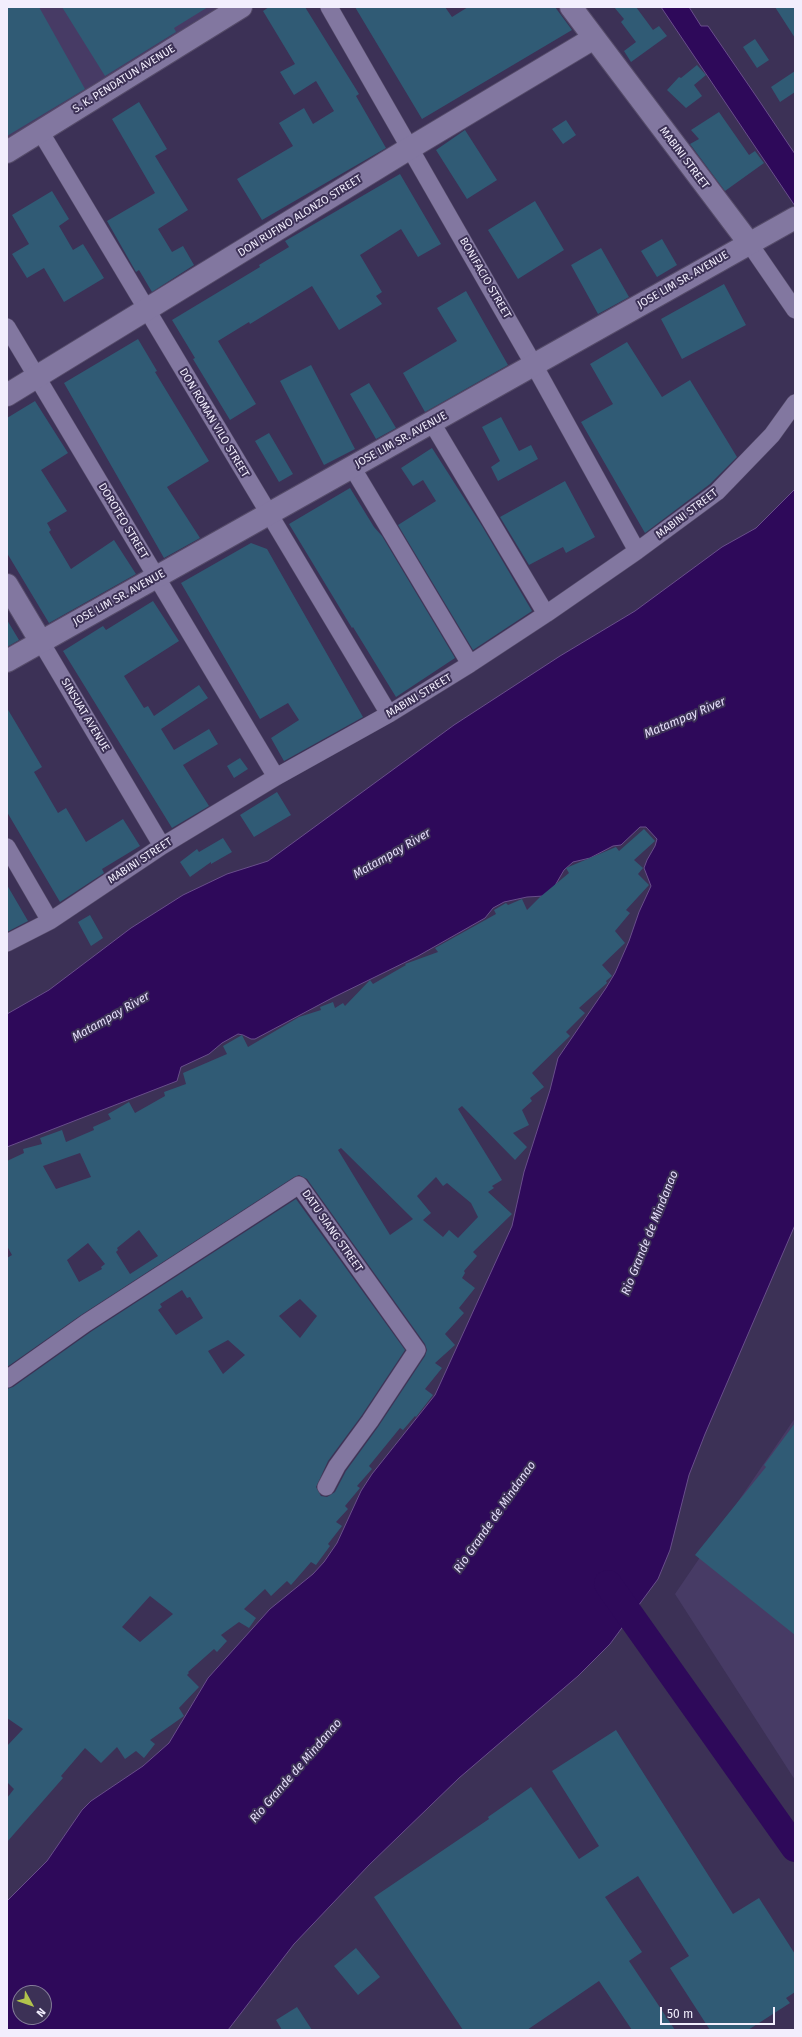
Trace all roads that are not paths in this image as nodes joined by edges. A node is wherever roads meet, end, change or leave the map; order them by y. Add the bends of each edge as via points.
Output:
1 (329, 7) edge
2 (571, 7) edge
3 (233, 9) edge
4 (594, 38) junction
5 (40, 131) junction
6 (410, 148) junction
7 (7, 152) edge
8 (792, 220) edge
9 (749, 243) junction
10 (147, 310) junction
11 (795, 310) edge
12 (7, 327) edge
13 (534, 365) junction
14 (37, 377) junction
15 (7, 395) edge
16 (795, 403) edge
17 (432, 423) junction
18 (352, 467) junction
19 (268, 514) junction
20 (637, 551) junction
21 (157, 577) junction
22 (7, 585) edge
23 (546, 614) junction
24 (41, 642) junction
25 (7, 661) edge
26 (470, 664) junction
27 (389, 714) junction
28 (276, 776) junction
29 (162, 846) junction
30 (7, 847) edge
31 (50, 921) junction
32 (7, 943) edge
33 (7, 1379) edge
34 (326, 1487) dead end

1 - 6 street, BONIFACIO STREET
2 - 4 street, MABINI STREET
3 - 5 street, S. K. PENDATUN AVENUE
4 - 6 street, DON RUFINO ALONZO STREET
4 - 9 street, MABINI STREET
5 - 7 street, S. K. PENDATUN AVENUE
5 - 10 street, DON ROMAN VILO STREET
6 - 10 street, DON RUFINO ALONZO STREET
6 - 13 street, BONIFACIO STREET
8 - 9 street, JOSE LIM SR. AVENUE
9 - 11 street, MABINI STREET
9 - 13 street, JOSE LIM SR. AVENUE
10 - 14 street, DON RUFINO ALONZO STREET
10 - 19 street, DON ROMAN VILO STREET
12 - 14 street, DOROTEO STREET
13 - 17 street, JOSE LIM SR. AVENUE
13 - 20 street, BONIFACIO STREET
14 - 15 street, DON RUFINO ALONZO STREET
14 - 21 street, DOROTEO STREET
16 - 20 street, MABINI STREET via 772,435 717,492
17 - 18 street, JOSE LIM SR. AVENUE
17 - 23 street
18 - 19 street, JOSE LIM SR. AVENUE
18 - 26 street
19 - 21 street, JOSE LIM SR. AVENUE
19 - 27 street, DON ROMAN VILO STREET
20 - 23 street, MABINI STREET
21 - 24 street, JOSE LIM SR. AVENUE
21 - 28 street, DOROTEO STREET
22 - 24 street, SINSUAT AVENUE
23 - 26 street, MABINI STREET
24 - 25 street, JOSE LIM SR. AVENUE
24 - 29 street, SINSUAT AVENUE
26 - 27 street, MABINI STREET
27 - 28 street, MABINI STREET
28 - 29 street, MABINI STREET
29 - 31 street, MABINI STREET
30 - 31 street
31 - 32 street, MABINI STREET
33 - 34 street, DATU SIANG STREET via 86,1323 299,1185 417,1350 337,1466

